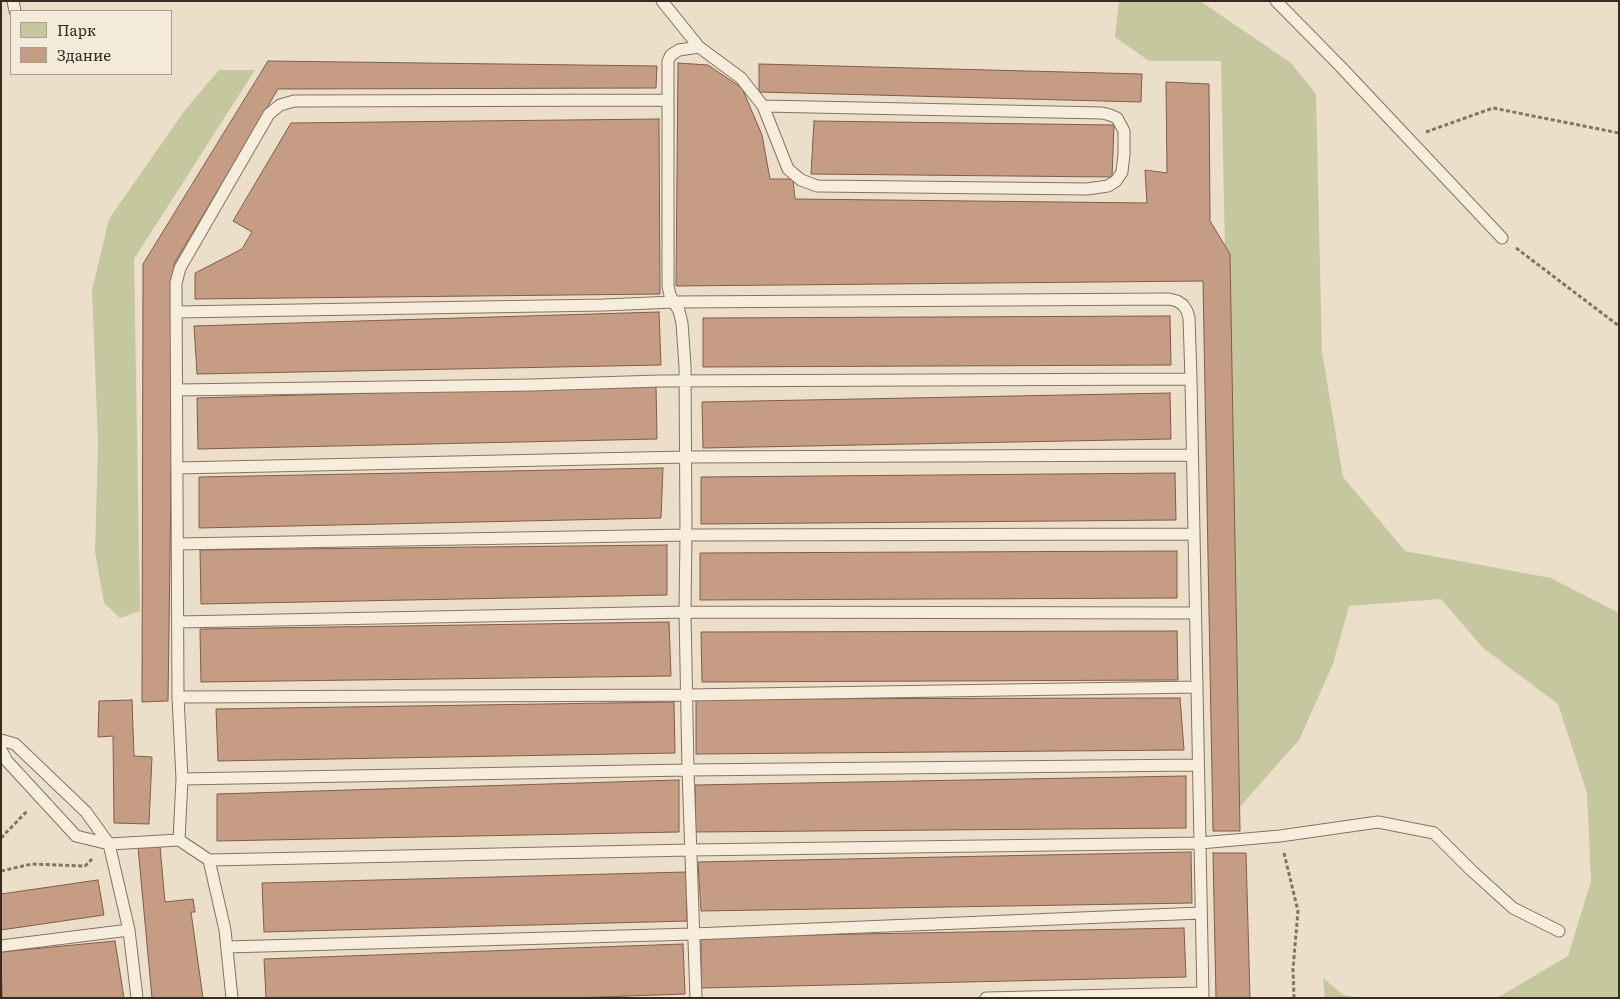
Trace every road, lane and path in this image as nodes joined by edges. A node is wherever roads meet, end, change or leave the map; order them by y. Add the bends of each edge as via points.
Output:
1 (662, 1) edge
2 (1276, 1) edge
3 (699, 47) junction
4 (668, 100) junction
5 (764, 106) junction
6 (1619, 133) edge
7 (1408, 138) junction
8 (1502, 238) joint
9 (674, 302) junction
10 (176, 312) junction
11 (1619, 326) edge
12 (1191, 379) junction
13 (685, 381) junction
14 (177, 390) junction
15 (1192, 455) junction
16 (685, 457) junction
17 (177, 468) junction
18 (1194, 534) junction
19 (686, 535) junction
20 (178, 544) junction
21 (685, 612) junction
22 (1195, 613) junction
23 (178, 622) junction
24 (1197, 687) junction
25 (687, 695) junction
26 (178, 697) junction
27 (1, 740) edge
28 (1, 750) edge
29 (1198, 765) junction
30 (688, 770) junction
31 (182, 779) junction
32 (41, 796) junction
33 (1280, 836) junction
34 (1, 838) edge
35 (179, 840) junction
36 (1200, 842) junction
37 (109, 844) junction
38 (691, 850) junction
39 (208, 860) junction
40 (1, 871) edge
41 (1201, 913) junction
42 (129, 930) junction
43 (1559, 931) dead end
44 (693, 934) junction
45 (1, 946) edge
46 (227, 947) junction
47 (1203, 995) edge
48 (137, 998) edge
49 (232, 998) edge
50 (696, 998) edge
51 (986, 998) edge
52 (1294, 998) edge

1 - 3 lane
2 - 7 lane
3 - 4 lane via 671,54 668,61
3 - 5 lane via 741,78
4 - 9 lane via 668,286
4 - 10 lane via 294,101 280,105 270,114 180,268 176,283
5 - 5 lane via 788,170 817,186 1087,189 1108,186 1122,172 1124,131 1117,118 1110,115
6 - 7 path via 1493,108
7 - 8 lane
8 - 11 path
9 - 10 lane
9 - 12 lane via 1169,299 1177,301 1187,311
9 - 13 lane via 682,323
10 - 14 lane
12 - 13 lane
12 - 15 lane
13 - 14 lane
13 - 16 lane
14 - 17 lane
15 - 16 lane
15 - 18 lane
16 - 17 lane
16 - 19 lane
17 - 20 lane
18 - 19 lane
18 - 22 lane
19 - 20 lane
19 - 21 lane
20 - 23 lane
21 - 22 lane
21 - 23 lane
21 - 25 lane
22 - 24 lane
23 - 26 lane
24 - 25 lane
24 - 29 lane
25 - 26 lane
25 - 30 lane
26 - 31 lane
27 - 37 lane via 15,744 86,812
28 - 32 lane via 7,761
29 - 30 lane
29 - 36 lane
30 - 31 lane
30 - 38 lane
31 - 35 lane
32 - 34 path
32 - 37 lane via 76,836
33 - 36 lane
33 - 43 lane via 1378,822 1434,833 1513,908
33 - 52 path via 1298,911
35 - 37 lane
35 - 39 lane
36 - 38 lane
36 - 41 lane
37 - 40 path via 85,866 32,864
37 - 42 lane
38 - 39 lane
38 - 44 lane
39 - 46 lane
41 - 44 lane
41 - 47 lane
42 - 45 lane
42 - 48 lane
44 - 46 lane
44 - 50 lane
46 - 49 lane
47 - 51 lane

